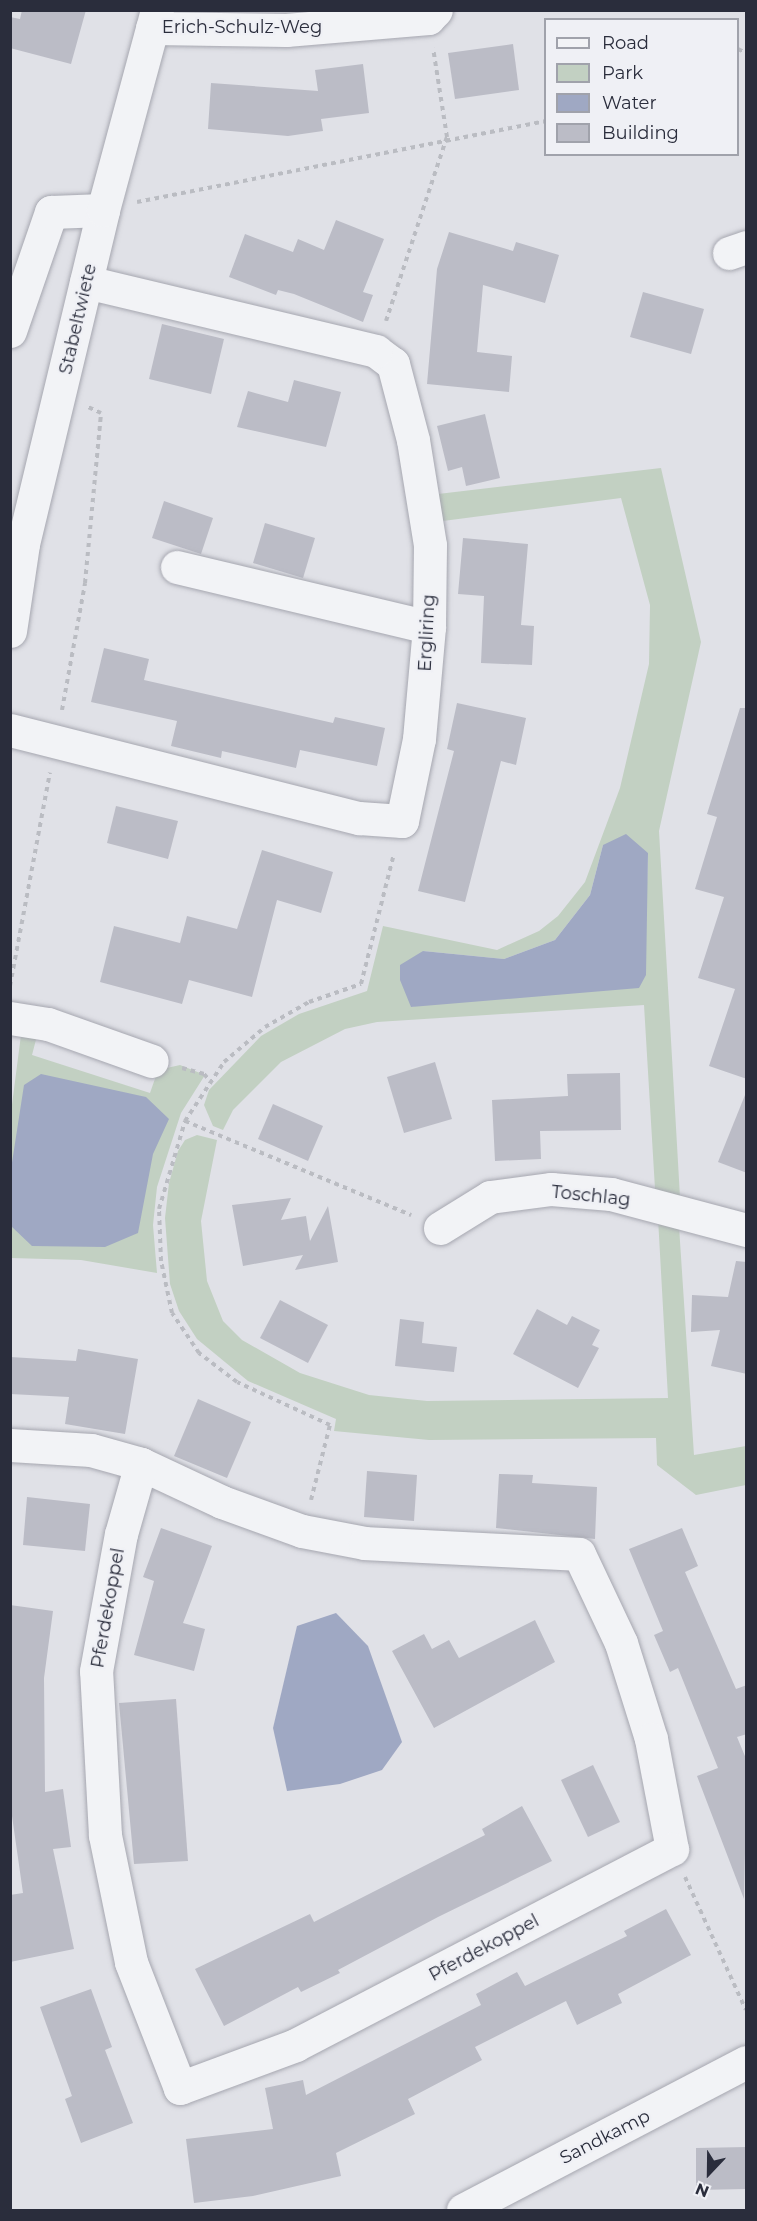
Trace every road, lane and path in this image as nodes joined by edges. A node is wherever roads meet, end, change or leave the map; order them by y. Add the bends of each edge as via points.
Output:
1 (432, 14) edge
2 (154, 19) edge
3 (544, 121) edge
4 (447, 137) junction
5 (103, 210) junction
6 (87, 282) junction
7 (10, 331) edge
8 (376, 351) junction
9 (61, 393) junction
10 (17, 542) edge
11 (177, 567) dead end
12 (429, 627) junction
13 (10, 631) edge
14 (10, 730) edge
15 (56, 740) junction
16 (402, 821) junction
17 (10, 986) edge
18 (10, 1018) edge
19 (152, 1061) dead end
20 (185, 1120) junction
21 (440, 1228) joint
22 (747, 1230) edge
23 (10, 1445) edge
24 (141, 1464) junction
25 (303, 1531) junction
26 (672, 1849) junction
27 (747, 2010) edge
28 (747, 2062) edge
29 (463, 2211) edge

1 - 2 street, Erich-Schulz-Weg via 285,30
1 - 4 path
2 - 5 street, Stabeltwiete
3 - 4 path
4 - 5 path
4 - 8 path
5 - 6 street, Stabeltwiete
5 - 7 street via 51,212
6 - 8 street
6 - 9 street, Stabeltwiete
8 - 12 street, Ergliring via 393,364 413,440 430,545
9 - 10 street, Stabeltwiete
9 - 15 path via 101,413 85,583
10 - 13 street, Stabeltwiete
11 - 12 street
12 - 16 street, Ergliring via 419,739
14 - 15 street
15 - 16 street via 359,818
15 - 17 path
16 - 20 path via 361,984 309,1002 265,1027 224,1062
18 - 19 street via 48,1024
20 - 21 path
20 - 25 path via 159,1209 161,1261 172,1313 199,1353 237,1382 330,1425
21 - 22 street, Toschlag via 490,1197 551,1189 611,1194
23 - 24 street via 91,1450
24 - 25 street via 222,1502
24 - 26 street, Pferdekoppel via 121,1534 96,1671 105,1834 131,1962 180,2088 296,2045
25 - 26 street via 364,1543 579,1554 621,1643 651,1739
26 - 27 path
28 - 29 street, Sandkamp

